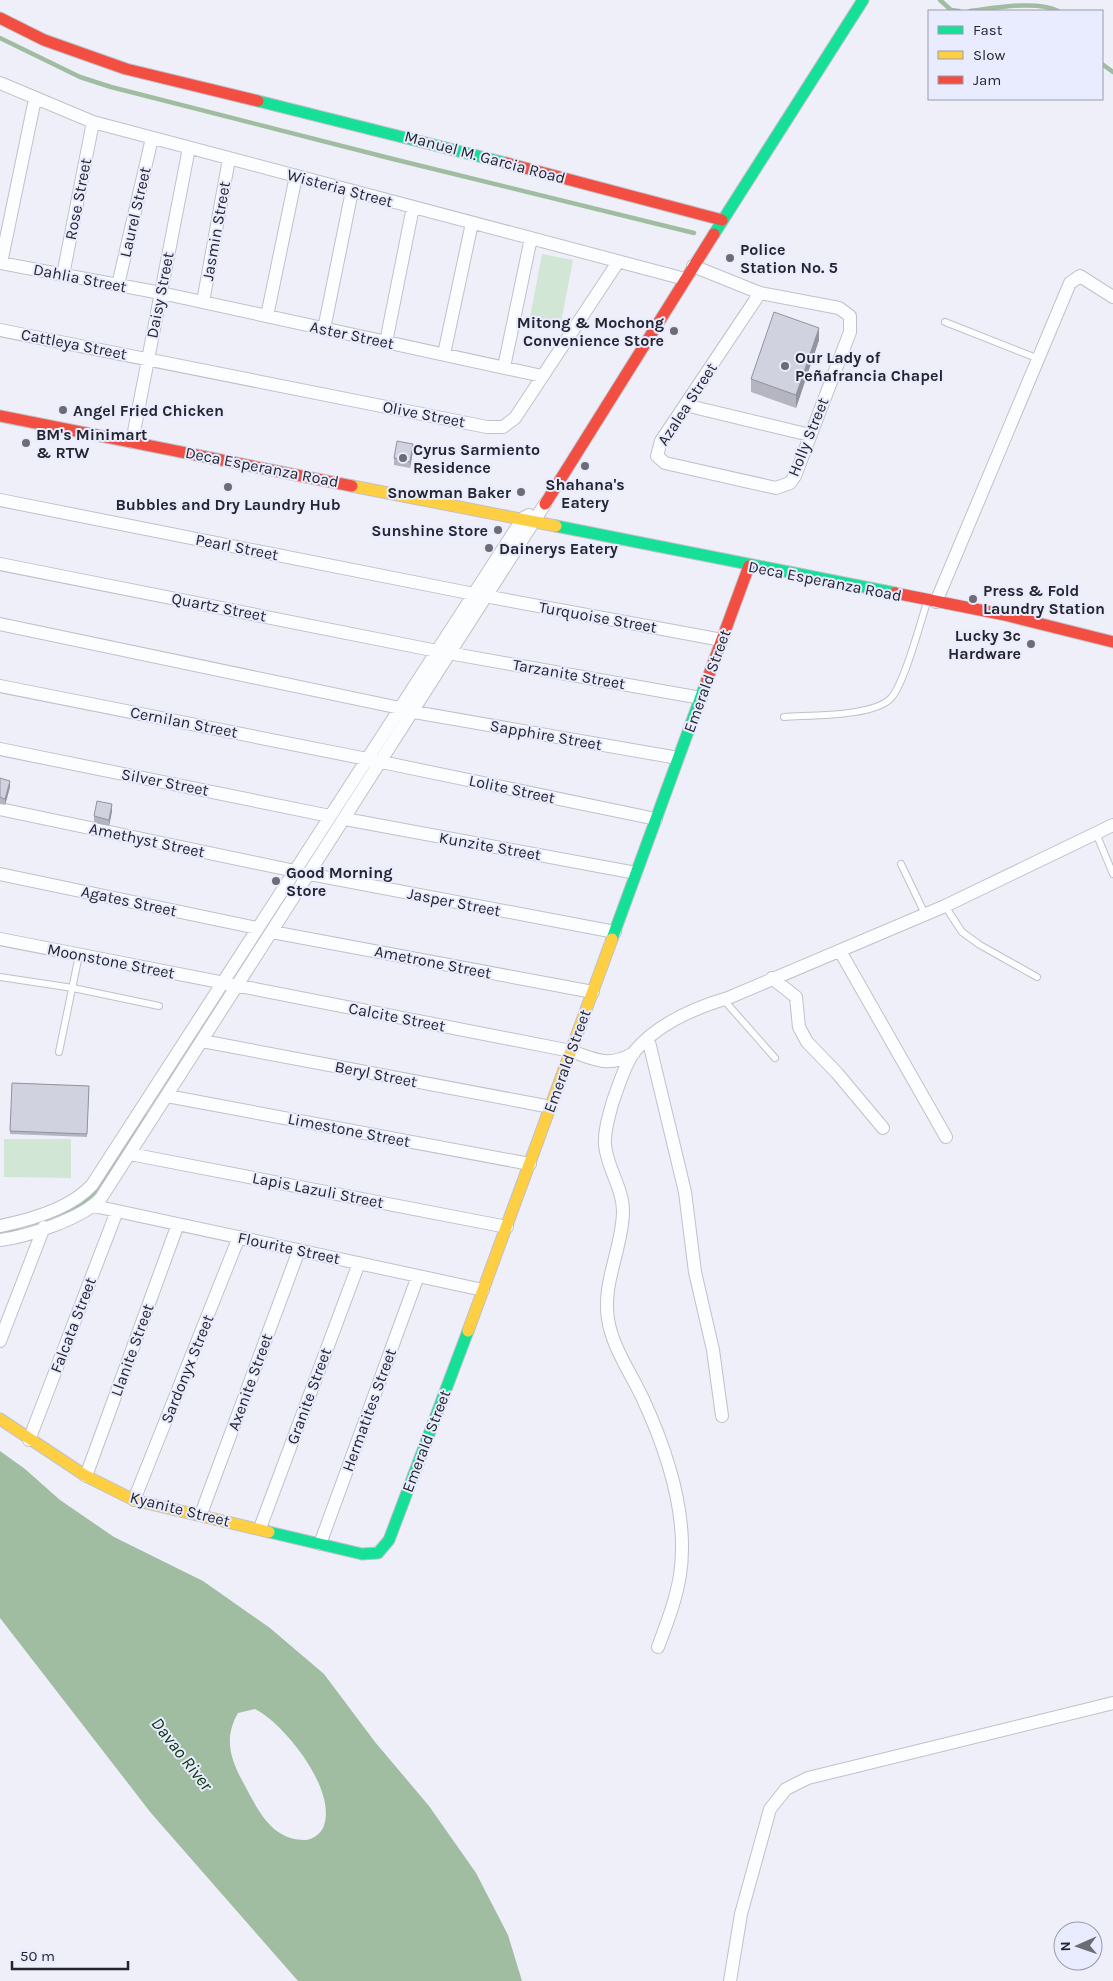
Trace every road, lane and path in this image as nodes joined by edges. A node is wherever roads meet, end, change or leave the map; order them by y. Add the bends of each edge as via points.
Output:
1 (863, 0) edge
2 (0, 18) edge
3 (0, 83) edge
4 (35, 99) junction
5 (93, 122) junction
6 (152, 138) junction
7 (189, 148) junction
8 (229, 159) junction
9 (296, 176) junction
10 (352, 191) junction
11 (413, 207) junction
12 (722, 220) junction
13 (472, 223) junction
14 (531, 238) junction
15 (618, 262) junction
16 (1, 263) edge
17 (693, 266) junction
18 (63, 275) junction
19 (685, 279) junction
20 (118, 286) junction
21 (760, 293) junction
22 (161, 294) junction
23 (1113, 297) edge
24 (203, 302) junction
25 (268, 316) junction
26 (944, 322) dead end
27 (324, 329) junction
28 (0, 330) edge
29 (386, 342) junction
30 (444, 354) junction
31 (148, 359) junction
32 (1039, 359) junction
33 (504, 367) junction
34 (542, 376) junction
35 (685, 404) junction
36 (0, 416) edge
37 (810, 435) junction
38 (132, 442) junction
39 (784, 487) joint
40 (0, 500) edge
41 (545, 504) joint
42 (530, 519) junction
43 (0, 564) edge
44 (749, 566) junction
45 (474, 594) junction
46 (487, 597) junction
47 (932, 601) junction
48 (0, 624) edge
49 (722, 640) junction
50 (1113, 642) edge
51 (438, 650) junction
52 (451, 653) junction
53 (0, 686) edge
54 (700, 698) junction
55 (400, 708) junction
56 (414, 712) junction
57 (784, 717) dead end
58 (0, 749) edge
59 (678, 758) junction
60 (367, 759) junction
61 (381, 762) junction
62 (0, 809) edge
63 (330, 816) junction
64 (345, 819) junction
65 (656, 820) junction
66 (1113, 825) edge
67 (1096, 833) junction
68 (901, 864) dead end
69 (294, 871) junction
70 (636, 873) junction
71 (0, 874) edge
72 (309, 874) junction
73 (1113, 874) edge
74 (945, 906) junction
75 (925, 914) junction
76 (257, 928) junction
77 (272, 932) junction
78 (615, 932) junction
79 (0, 939) edge
80 (840, 951) junction
81 (79, 955) junction
82 (0, 977) edge
83 (1037, 977) dead end
84 (772, 978) junction
85 (222, 982) junction
86 (238, 986) junction
87 (73, 988) junction
88 (593, 992) junction
89 (723, 999) junction
90 (159, 1006) dead end
91 (648, 1038) junction
92 (202, 1041) junction
93 (571, 1051) junction
94 (59, 1052) dead end
95 (634, 1053) junction
96 (775, 1058) dead end
97 (168, 1096) junction
98 (551, 1107) junction
99 (883, 1128) dead end
100 (946, 1137) dead end
101 (130, 1154) junction
102 (530, 1164) junction
103 (94, 1206) junction
104 (117, 1211) junction
105 (178, 1224) junction
106 (0, 1226) edge
107 (507, 1226) junction
108 (44, 1227) junction
109 (239, 1237) junction
110 (0, 1240) edge
111 (299, 1250) junction
112 (358, 1263) junction
113 (418, 1276) junction
114 (483, 1290) junction
115 (0, 1341) edge
116 (722, 1416) dead end
117 (0, 1419) edge
118 (29, 1440) junction
119 (86, 1476) junction
120 (134, 1500) junction
121 (201, 1514) junction
122 (260, 1528) junction
123 (320, 1544) junction
124 (378, 1553) joint
125 (658, 1647) dead end
126 (1113, 1703) edge
127 (730, 1981) edge

1 - 12 street
2 - 12 street, Manuel M. Garcia Road via 44,40 126,69 375,129
3 - 4 street, Wisteria Street
4 - 5 street, Wisteria Street
4 - 16 street
5 - 6 street, Wisteria Street
5 - 18 street, Rose Street
6 - 7 street, Wisteria Street
6 - 20 street, Laurel Street
7 - 8 street, Wisteria Street
7 - 22 street, Daisy Street
8 - 9 street, Wisteria Street
8 - 24 street, Jasmin Street
9 - 10 street, Wisteria Street
9 - 25 street
10 - 11 street, Wisteria Street
10 - 27 street
11 - 13 street, Wisteria Street
11 - 29 street
12 - 17 street
13 - 14 street, Wisteria Street
13 - 30 street
14 - 15 street, Wisteria Street
14 - 33 street
15 - 19 street, Wisteria Street
15 - 34 street, Olive Street
16 - 18 street, Dahlia Street
17 - 19 street
17 - 21 street, Holly Street
18 - 20 street, Dahlia Street
19 - 41 street
20 - 22 street, Dahlia Street
21 - 35 street, Azalea Street
21 - 37 street, Holly Street via 839,308 850,316 850,332
22 - 24 street, Aster Street
22 - 31 street, Daisy Street
23 - 32 street via 1080,276 1075,278
24 - 25 street, Aster Street
25 - 27 street, Aster Street
26 - 32 lane
27 - 29 street, Aster Street
28 - 31 street, Cattleya Street
29 - 30 street, Aster Street
30 - 33 street, Aster Street
31 - 34 street, Olive Street via 495,427 508,424 515,418
31 - 38 street, Daisy Street
32 - 47 street
33 - 34 street, Aster Street
35 - 37 street
35 - 39 street, Azalea Street via 658,446 660,460 766,487
36 - 38 street, Deca Esperanza Road
37 - 39 street, Holly Street via 795,476
38 - 42 street, Deca Esperanza Road
40 - 45 street, Pearl Street
41 - 42 street
42 - 44 street, Deca Esperanza Road
42 - 45 street
42 - 46 street
43 - 51 street, Quartz Street
44 - 47 street, Deca Esperanza Road
44 - 49 street, Emerald Street
45 - 46 street, Turquoise Street
45 - 51 street
46 - 49 street, Turquoise Street
46 - 52 street
47 - 50 street, Deca Esperanza Road
47 - 57 lane via 891,699 863,710
48 - 55 street
49 - 54 street, Emerald Street
51 - 52 street, Tarzanite Street
51 - 55 street
52 - 54 street, Tarzanite Street
52 - 56 street
53 - 60 street, Cernilan Street
54 - 59 street, Emerald Street
55 - 60 street
56 - 59 street, Sapphire Street
56 - 61 street
58 - 63 street, Silver Street
59 - 65 street, Emerald Street
60 - 61 street, Lolite Street
60 - 63 street
61 - 64 street
61 - 65 street, Lolite Street
62 - 69 street, Amethyst Street
63 - 69 street
64 - 70 street, Kunzite Street
64 - 72 street
65 - 70 street, Emerald Street
66 - 67 street
67 - 73 lane
67 - 74 street
68 - 75 lane
69 - 72 street, Jasper Street
69 - 76 street
70 - 78 street, Emerald Street
71 - 76 street, Agates Street
72 - 77 street
72 - 78 street, Jasper Street
74 - 75 street
74 - 83 lane via 962,932
75 - 80 street
76 - 85 street
77 - 86 street
77 - 88 street, Ametrone Street
78 - 88 street, Emerald Street
79 - 81 street, Moonstone Street
80 - 84 street
80 - 100 street
81 - 85 street, Moonstone Street
81 - 87 lane
82 - 87 lane
84 - 89 street
84 - 99 street via 796,997 799,1027 807,1042
85 - 86 street, Calcite Street
85 - 106 street via 89,1189 69,1203
86 - 92 street
86 - 93 street, Calcite Street
87 - 90 lane
87 - 94 lane
88 - 93 street, Emerald Street
89 - 91 street via 692,1010
89 - 96 lane
91 - 95 street
91 - 116 street via 685,1192
92 - 97 street
92 - 98 street, Beryl Street
93 - 95 street, Calcite Street via 613,1063
93 - 98 street, Emerald Street
95 - 125 street via 621,1076 606,1128 605,1146 623,1213 611,1271 608,1319 613,1340 662,1443 678,1513 680,1573 672,1610
97 - 101 street
97 - 102 street, Limestone Street
98 - 102 street, Emerald Street
101 - 103 street
101 - 107 street, Lapis Lazuli Street
102 - 107 street, Emerald Street
103 - 104 street, Flourite Street
103 - 108 street
104 - 105 street, Flourite Street
104 - 118 street, Falcata Street
105 - 109 street, Flourite Street
105 - 119 street, Llanite Street
107 - 114 street, Emerald Street
108 - 110 street
108 - 115 street
109 - 111 street, Flourite Street
109 - 120 street, Sardonyx Street
111 - 112 street, Flourite Street
111 - 121 street, Axenite Street
112 - 113 street, Flourite Street
112 - 122 street, Granite Street
113 - 114 street, Flourite Street
113 - 123 street, Hermatites Street
114 - 124 street, Emerald Street via 389,1540
117 - 118 street, Kyanite Street
118 - 119 street, Kyanite Street
119 - 120 street, Kyanite Street
120 - 121 street, Kyanite Street
121 - 122 street, Kyanite Street
122 - 123 street, Kyanite Street
123 - 124 street, Kyanite Street via 362,1554
126 - 127 street via 808,1778 786,1788 770,1809 741,1914

